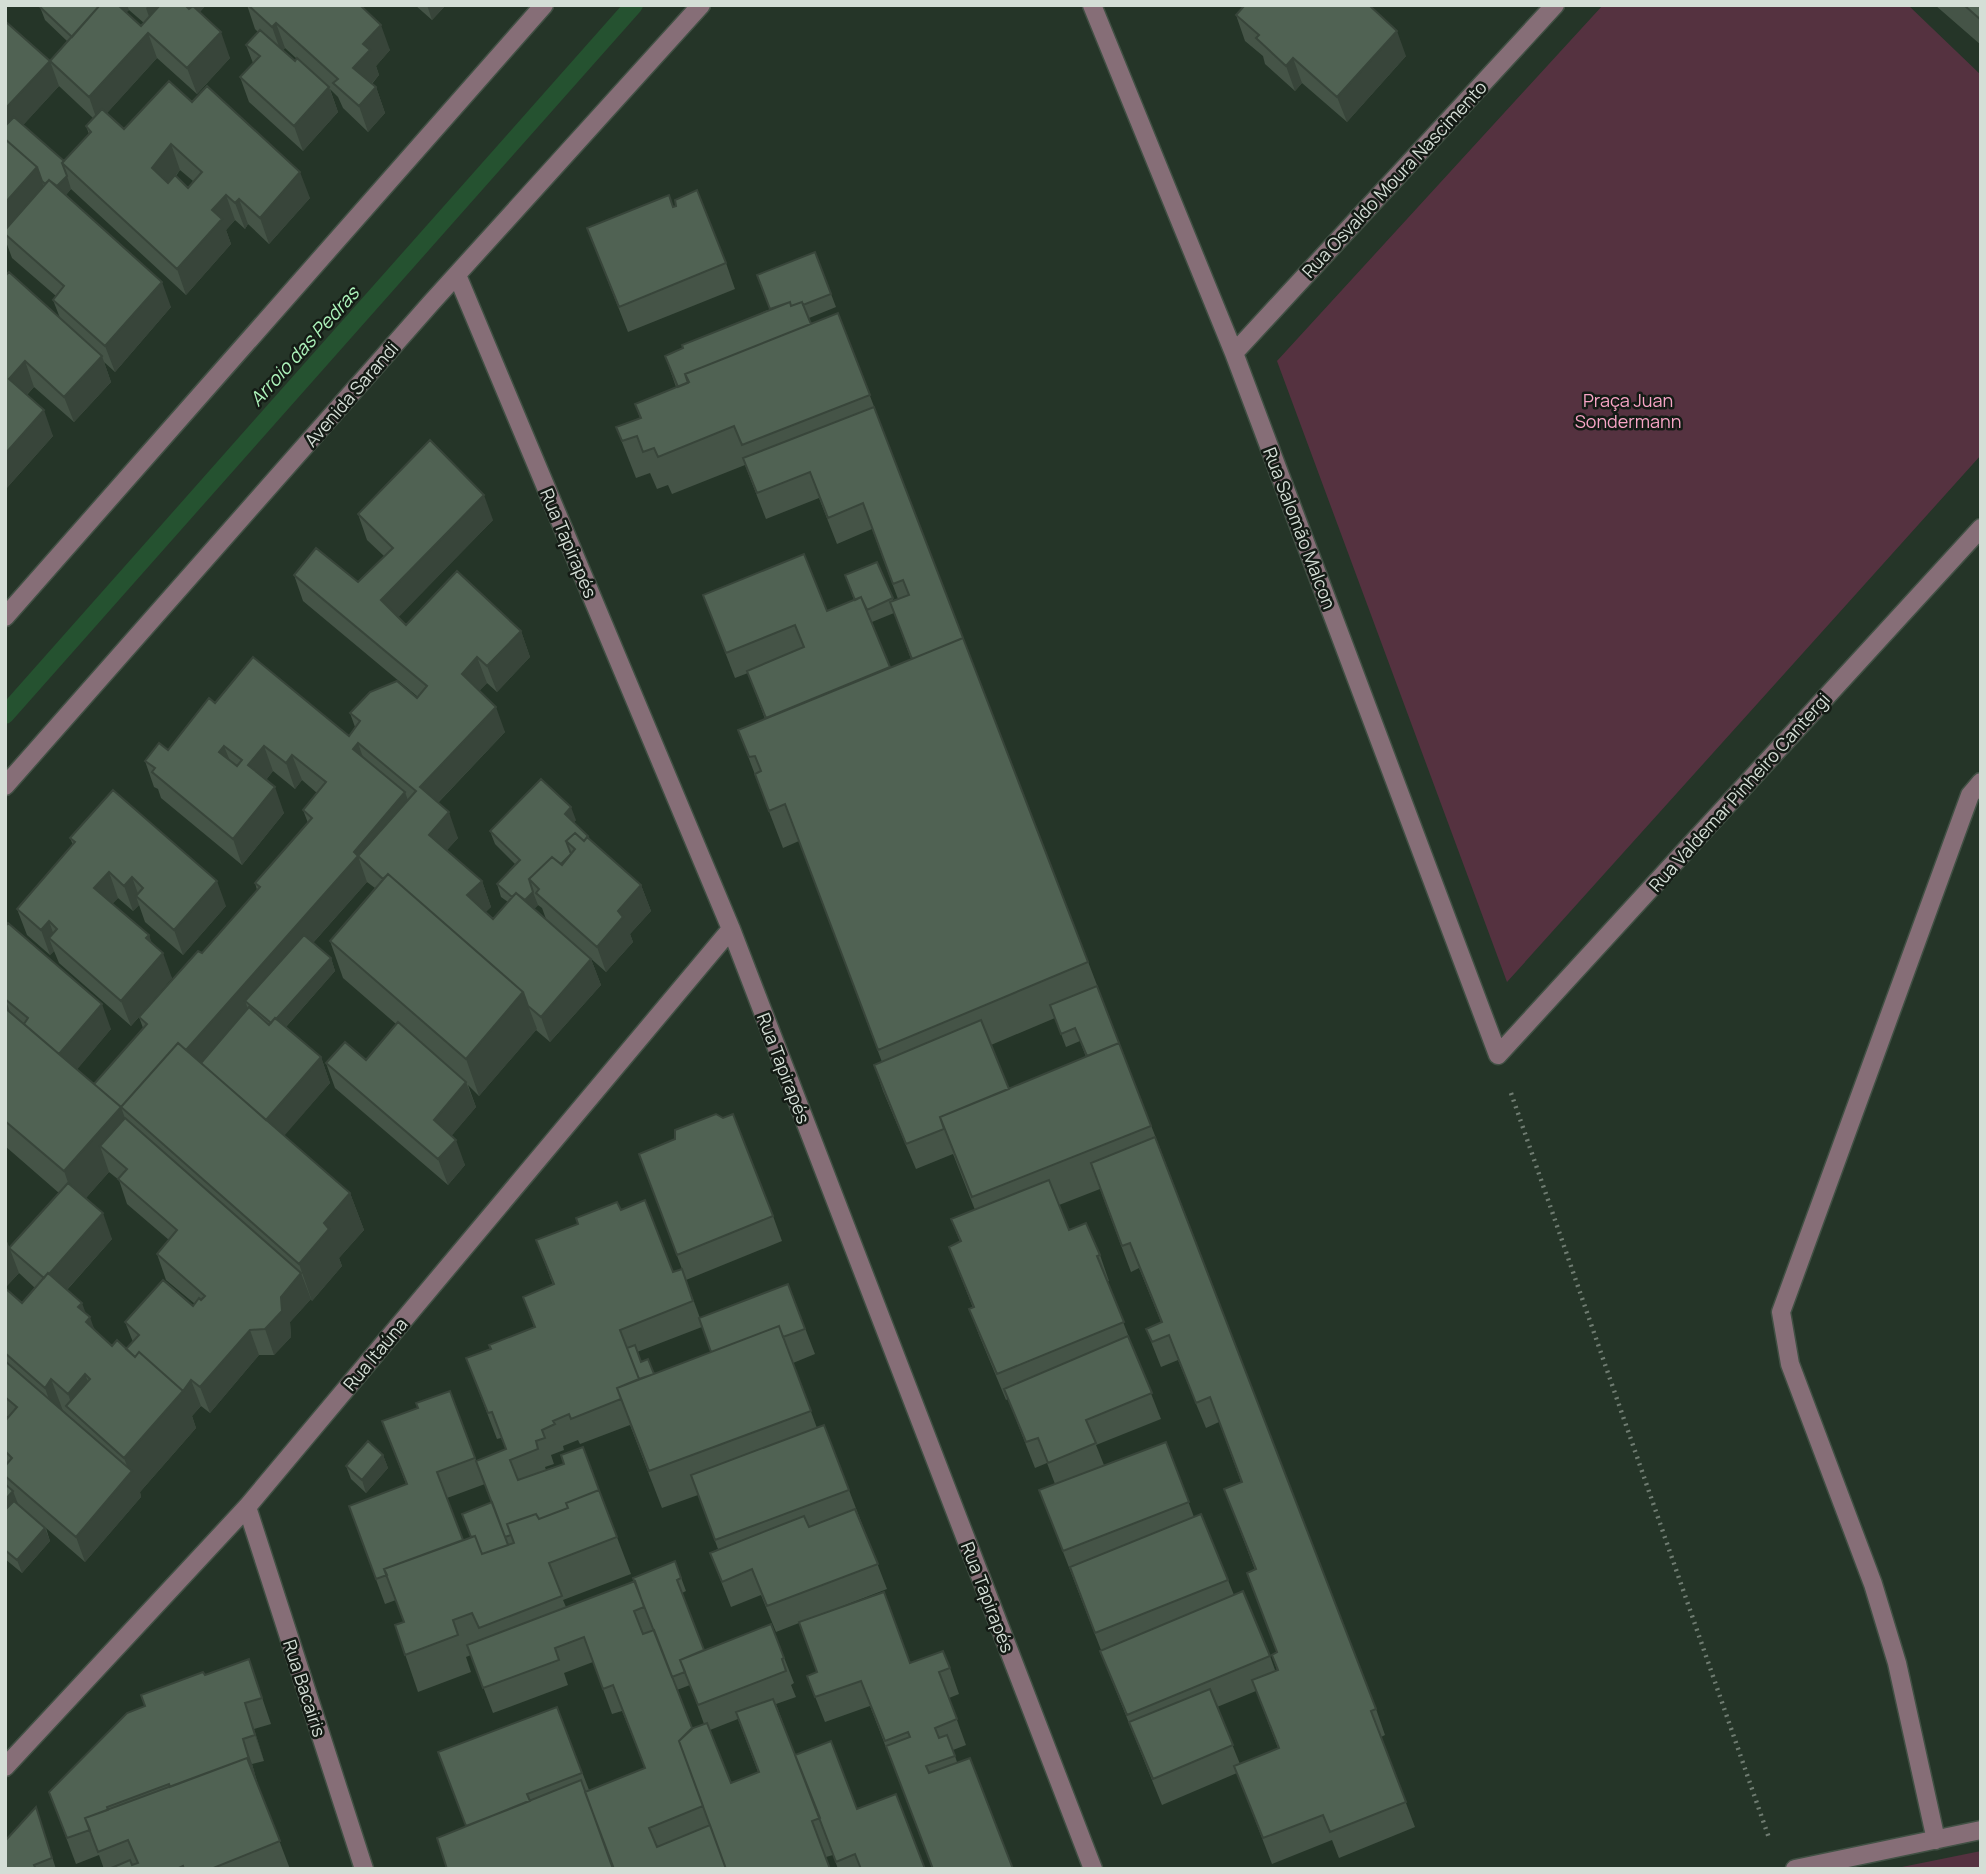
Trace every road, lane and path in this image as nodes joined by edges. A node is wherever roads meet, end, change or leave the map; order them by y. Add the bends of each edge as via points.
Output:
1 (544, 5) edge
2 (701, 5) edge
3 (1092, 5) edge
4 (1555, 5) edge
5 (457, 275) junction
6 (1234, 354) junction
7 (1981, 528) edge
8 (5, 617) edge
9 (1981, 782) edge
10 (5, 786) edge
11 (731, 929) junction
12 (1498, 1055) junction
13 (247, 1507) junction
14 (5, 1768) edge
15 (1981, 1830) edge
16 (1936, 1840) junction
17 (1771, 1843) dead end
18 (364, 1869) edge
19 (1093, 1869) edge
20 (1796, 1869) edge

1 - 8 street
2 - 5 street, Avenida Sarandi
3 - 6 street, Rua Salomão Malcon
4 - 6 street, Rua Osvaldo Moura Nascimento
5 - 10 street, Avenida Sarandi
5 - 11 street, Rua Tapirapés
6 - 12 street, Rua Salomão Malcon
7 - 12 street, Rua Valdemar Pinheiro Cantergi
9 - 16 street via 1970,795 1781,1312 1790,1364 1873,1584 1897,1663
11 - 13 street, Rua Itaúna
11 - 19 street, Rua Tapirapés
12 - 17 path
13 - 14 street, Rua Itaúna
13 - 18 street, Rua Bacairis
15 - 16 street
16 - 20 street

